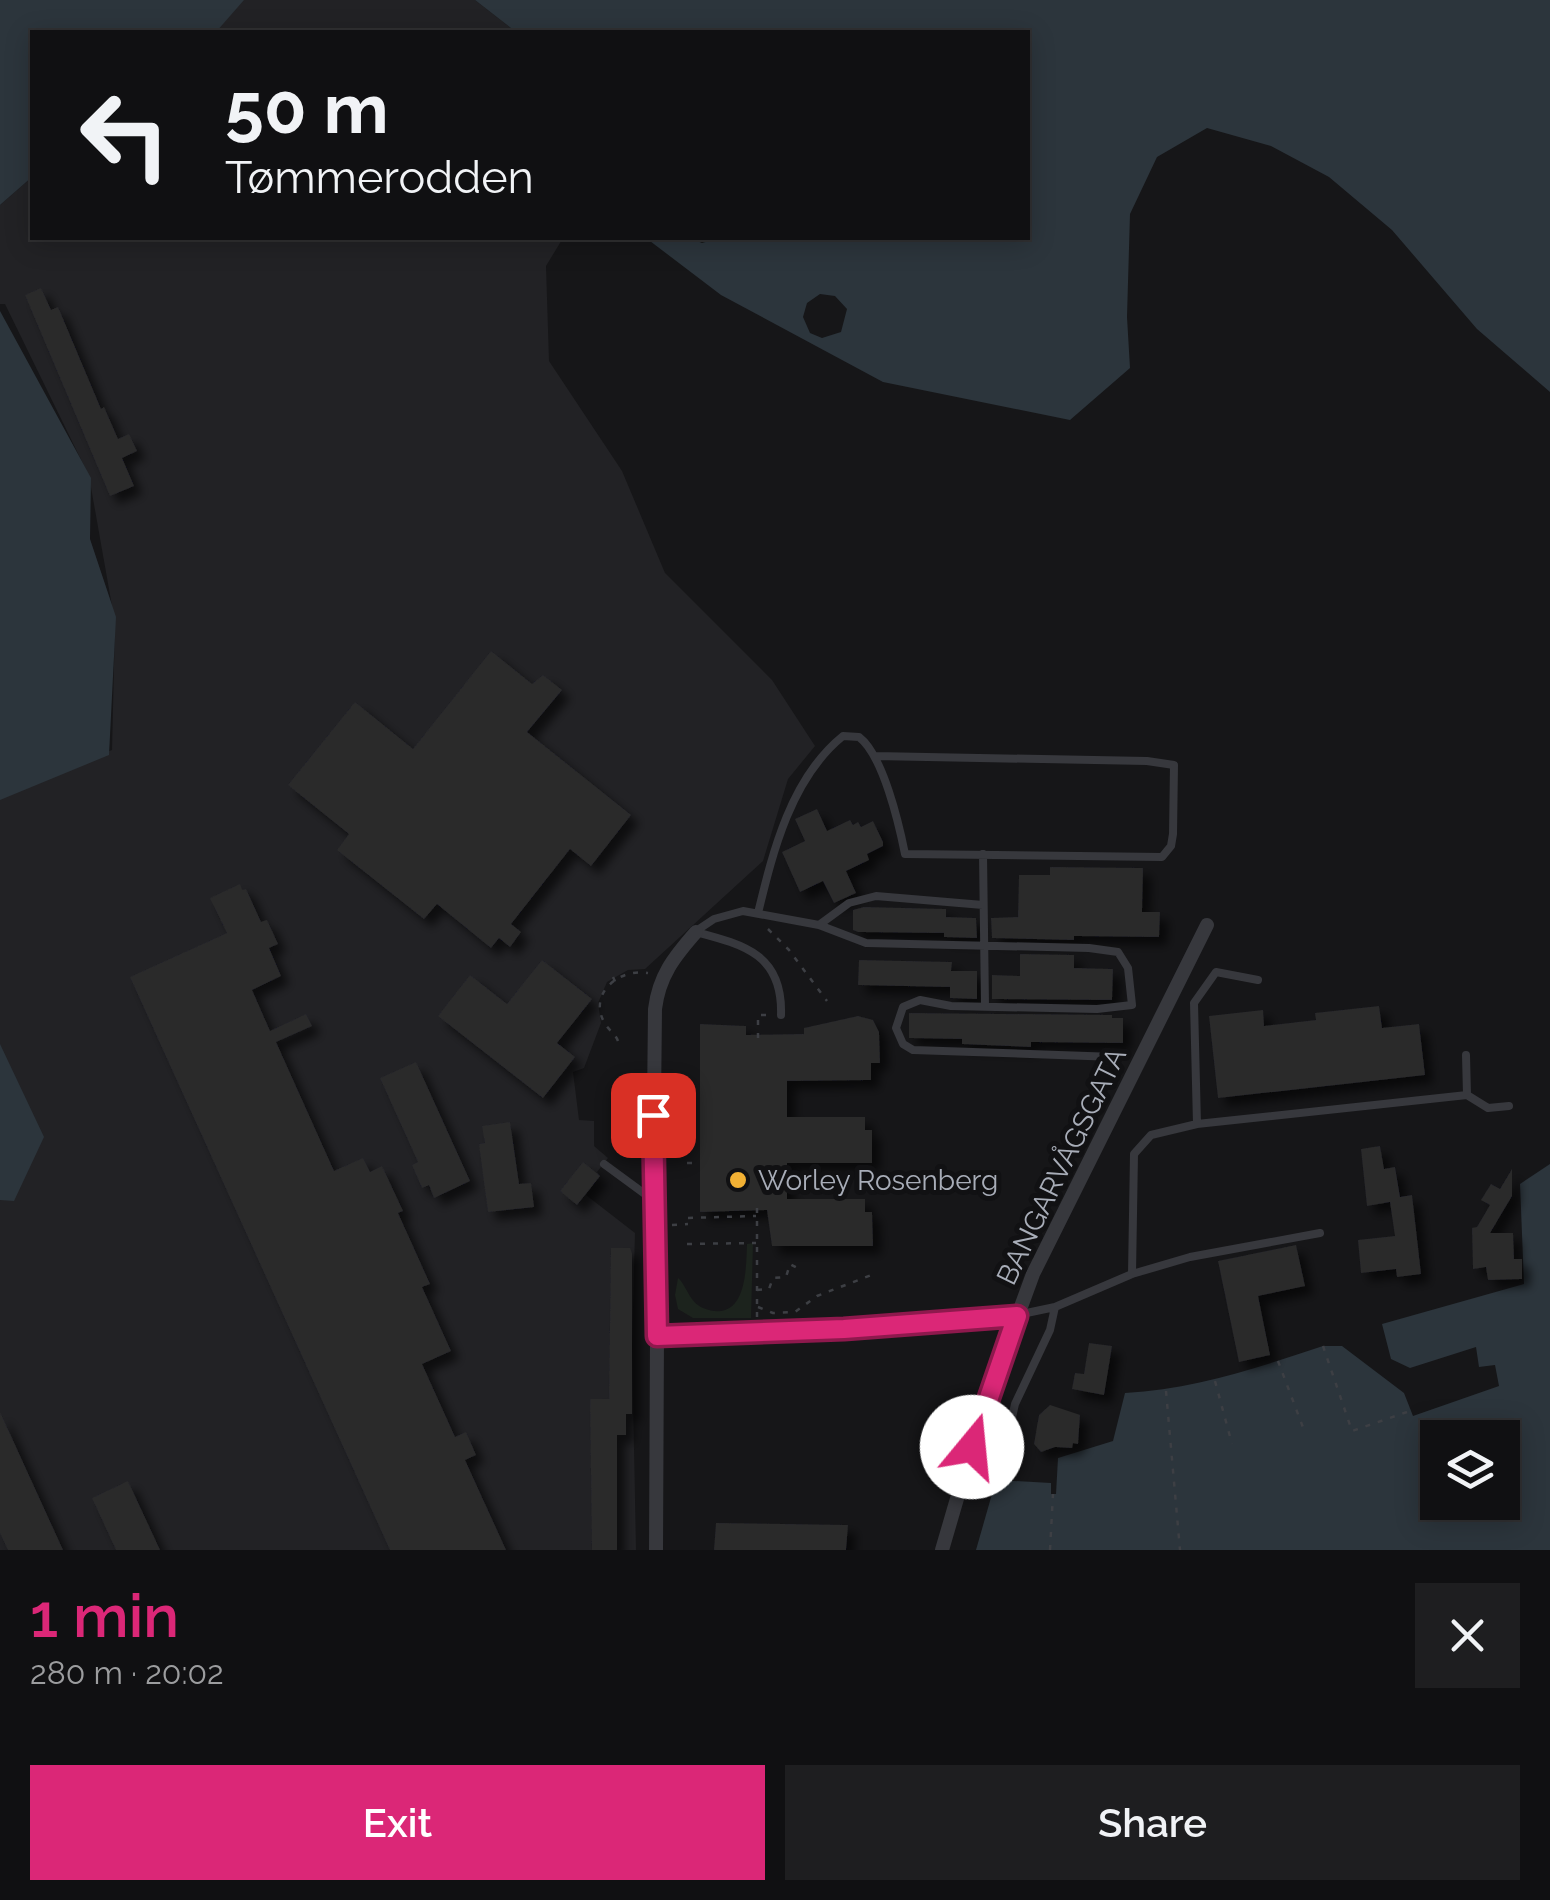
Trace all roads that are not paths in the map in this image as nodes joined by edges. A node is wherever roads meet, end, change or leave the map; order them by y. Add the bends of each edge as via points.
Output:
1 (875, 756) junction
2 (983, 854) junction
3 (984, 905) junction
4 (753, 912) junction
5 (819, 925) junction
6 (1207, 926) dead end
7 (696, 932) junction
8 (985, 947) junction
9 (1258, 980) dead end
10 (985, 1006) junction
11 (781, 1016) road end
12 (1466, 1055) dead end
13 (1116, 1057) dead end
14 (1467, 1095) junction
15 (1509, 1106) dead end
16 (616, 1113) dead end
17 (653, 1115) junction
18 (1197, 1124) junction
19 (604, 1164) dead end
20 (653, 1200) junction
21 (1320, 1233) dead end
22 (1132, 1274) junction
23 (1054, 1307) junction
24 (1017, 1316) junction
25 (657, 1336) junction
26 (1002, 1462) dead end
27 (656, 1550) edge
28 (942, 1550) edge

1 - 2 lane via 905,854
1 - 2 lane via 1174,765 1171,846 1162,856
1 - 4 lane via 858,737 844,736 812,772 774,849
2 - 3 lane
3 - 5 lane via 876,896 849,902
3 - 8 lane
4 - 5 lane
4 - 7 lane via 722,916
5 - 8 lane via 866,943
6 - 24 street, BANGARVÅGSGATA
7 - 11 lane via 738,943 768,965
7 - 17 street via 658,987
8 - 10 lane
8 - 10 lane via 1118,952 1128,968 1132,1005
9 - 18 lane via 1216,972 1194,1003
10 - 13 lane via 911,1002 899,1012 898,1035 913,1050
12 - 14 lane
14 - 15 lane via 1488,1108
14 - 18 lane
16 - 17 lane
17 - 20 street
18 - 22 lane via 1151,1135 1134,1154
19 - 20 lane
20 - 25 street
21 - 22 lane
22 - 23 lane
23 - 24 lane
23 - 26 lane via 1015,1404
24 - 25 lane
24 - 28 street, BANGARVÅGSGATA
25 - 27 street

